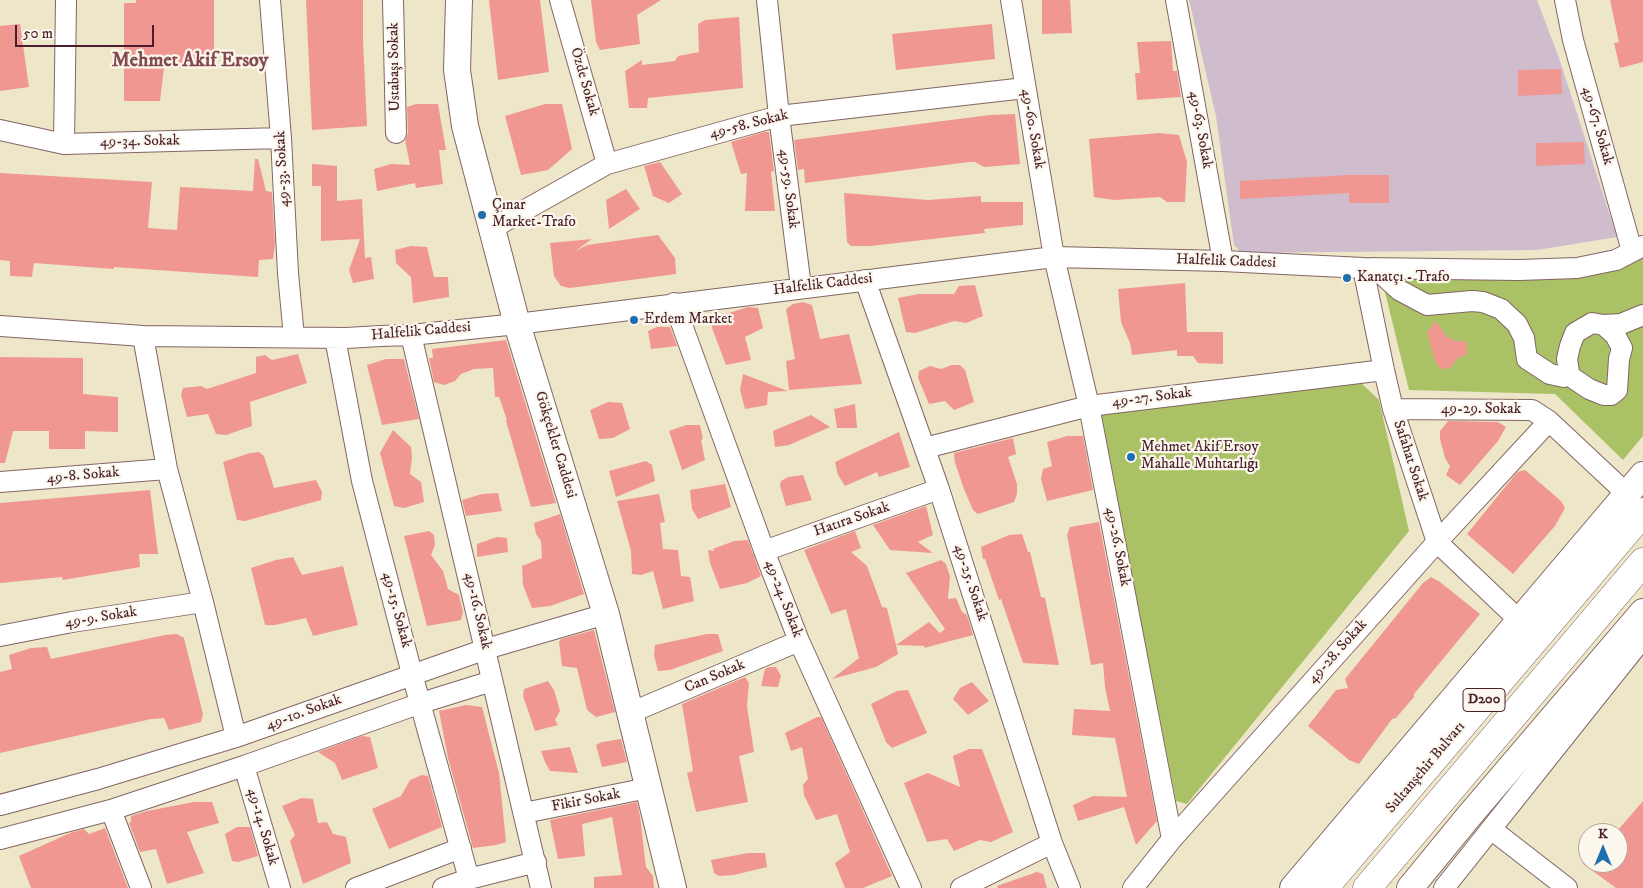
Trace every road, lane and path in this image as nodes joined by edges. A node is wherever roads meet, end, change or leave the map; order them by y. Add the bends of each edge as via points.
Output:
1 (66, 0) edge
2 (270, 0) edge
3 (394, 0) edge
4 (459, 0) edge
5 (560, 0) edge
6 (767, 0) edge
7 (1011, 0) edge
8 (1176, 0) edge
9 (1565, 0) edge
10 (1025, 88) junction
11 (779, 116) junction
12 (0, 130) edge
13 (396, 134) dead end
14 (281, 138) junction
15 (64, 144) junction
16 (607, 164) junction
17 (493, 228) junction
18 (1638, 248) edge
19 (1054, 258) junction
20 (1223, 261) junction
21 (1369, 268) junction
22 (865, 280) junction
23 (801, 287) junction
24 (674, 303) junction
25 (1643, 315) edge
26 (518, 324) junction
27 (1604, 325) junction
28 (0, 326) edge
29 (410, 335) junction
30 (143, 336) junction
31 (294, 337) junction
32 (335, 338) junction
33 (1384, 370) junction
34 (1567, 374) junction
35 (1090, 406) junction
36 (1393, 409) junction
37 (1549, 421) junction
38 (925, 448) junction
39 (167, 469) junction
40 (0, 482) edge
41 (939, 490) junction
42 (1638, 493) edge
43 (1437, 542) junction
44 (764, 551) junction
45 (1643, 562) edge
46 (203, 602) junction
47 (1643, 612) edge
48 (606, 614) junction
49 (1519, 620) junction
50 (0, 636) edge
51 (1643, 638) edge
52 (799, 641) junction
53 (486, 649) junction
54 (412, 674) junction
55 (492, 681) junction
56 (420, 703) junction
57 (630, 713) junction
58 (236, 737) junction
59 (244, 766) junction
60 (648, 788) junction
61 (0, 805) edge
62 (110, 810) junction
63 (524, 813) junction
64 (1492, 829) junction
65 (0, 839) edge
66 (1172, 839) junction
67 (1052, 843) junction
68 (461, 848) junction
69 (536, 862) junction
70 (469, 879) junction
71 (141, 888) edge
72 (280, 888) edge
73 (356, 888) edge
74 (443, 888) edge
75 (542, 888) edge
76 (673, 888) edge
77 (911, 888) edge
78 (961, 888) edge
79 (1070, 888) edge
80 (1132, 888) edge
81 (1293, 888) edge
82 (1324, 888) edge
83 (1367, 888) edge
84 (1410, 888) edge
85 (1444, 888) edge
86 (1567, 888) edge

1 - 15 street
2 - 14 street, 49-33. Sokak
3 - 13 street, Ustabaşı Sokak
4 - 17 main road, Gökçekler Caddesi via 457,70 465,126
5 - 16 street, Özde Sokak
6 - 11 street, 49-59. Sokak
7 - 10 street, 49-60. Sokak
8 - 20 street, 49-63. Sokak
9 - 18 street, 49-67. Sokak via 1573,40
10 - 11 street, 49-58. Sokak
10 - 19 street, 49-60. Sokak
11 - 16 street, 49-58. Sokak
11 - 23 street, 49-59. Sokak
12 - 15 street, 49-34. Sokak
14 - 15 street, 49-34. Sokak
14 - 31 street, 49-33. Sokak
16 - 17 street, 49-58. Sokak
17 - 26 main road, Gökçekler Caddesi
18 - 21 street, Halfelik Caddesi via 1616,260 1577,268
19 - 20 street, Halfelik Caddesi
19 - 22 street, Halfelik Caddesi
19 - 35 street, 49-26. Sokak
20 - 21 street, Halfelik Caddesi
21 - 33 street, Safahat Sokak
21 - 34 street via 1427,305 1477,301 1501,309 1517,324 1524,338 1527,359 1550,374 1564,377
22 - 23 street, Halfelik Caddesi
22 - 38 street, 49-25. Sokak
23 - 24 street, Halfelik Caddesi
24 - 26 street, Halfelik Caddesi
24 - 44 street, 49-24. Sokak
25 - 27 street via 1620,324
26 - 29 street, Halfelik Caddesi
26 - 48 main road, Gökçekler Caddesi
27 - 34 street via 1592,323 1575,333 1567,359
27 - 34 street via 1622,348 1617,390 1611,395 1604,395
28 - 30 street, Halfelik Caddesi
29 - 32 street, Halfelik Caddesi
29 - 53 street, 49-16. Sokak
30 - 31 street, Halfelik Caddesi
30 - 39 street
31 - 32 street, Halfelik Caddesi
32 - 54 street, 49-15. Sokak via 362,481
33 - 35 street, 49-27. Sokak
33 - 36 street, Safahat Sokak
35 - 38 street, 49-27. Sokak
35 - 66 street, 49-26. Sokak
36 - 37 street, 49-29. Sokak via 1532,410
36 - 43 street, Safahat Sokak
37 - 42 street, 49-29. Sokak
37 - 43 street, 49-28. Sokak
38 - 41 street, 49-25. Sokak
39 - 40 street, 49-8. Sokak
39 - 46 street
41 - 44 street, Hatıra Sokak
41 - 67 street, 49-25. Sokak
42 - 49 main road
42 - 82 highway, Sultanşehir Bulvarı / D200
43 - 49 street, Safahat Sokak
43 - 66 street, 49-28. Sokak
44 - 52 street, 49-24. Sokak
45 - 83 highway, D200
46 - 50 street, 49-9. Sokak
46 - 58 street
47 - 84 main road
48 - 53 street, 49-10. Sokak
48 - 57 main road, Gökçekler Caddesi
49 - 81 main road
51 - 64 street
52 - 57 street, Can Sokak
52 - 77 street, 49-24. Sokak
53 - 54 street, 49-10. Sokak
53 - 55 street, 49-16. Sokak
54 - 56 street, 49-15. Sokak
54 - 58 street, 49-10. Sokak
55 - 56 street, 49-10. Sokak
55 - 63 street, 49-16. Sokak
56 - 59 street, 49-10. Sokak
56 - 68 street, 49-15. Sokak
57 - 60 main road, Gökçekler Caddesi
58 - 61 street, 49-10. Sokak
59 - 62 street, 49-10. Sokak
59 - 72 street, 49-14. Sokak
60 - 63 street, Fikir Sokak
60 - 76 main road, Gökçekler Caddesi
62 - 65 street, 49-10. Sokak
62 - 71 street
63 - 69 street, 49-16. Sokak
64 - 85 street
64 - 86 street
66 - 80 street, 49-28. Sokak
67 - 78 street
67 - 79 street, 49-25. Sokak
68 - 70 street, 49-15. Sokak
68 - 73 street
69 - 70 street
69 - 75 street, 49-16. Sokak
70 - 74 street

